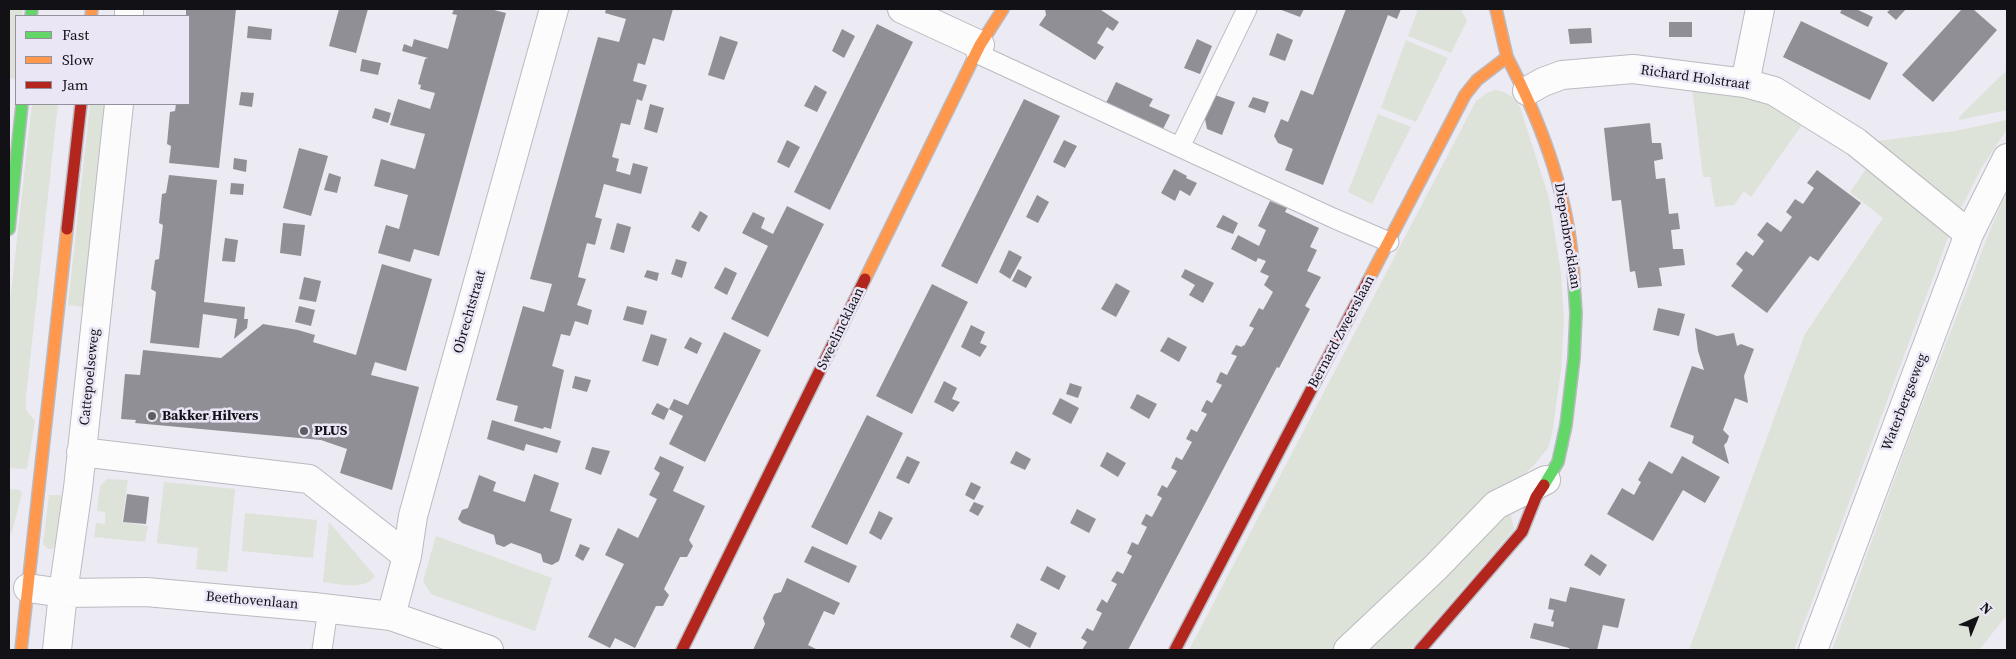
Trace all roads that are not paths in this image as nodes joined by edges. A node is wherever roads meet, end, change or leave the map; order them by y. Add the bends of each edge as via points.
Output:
1 (554, 9) edge
2 (902, 9) edge
3 (1002, 9) edge
4 (1247, 9) edge
5 (1496, 9) edge
6 (1760, 9) edge
7 (978, 49) junction
8 (1507, 56) junction
9 (1745, 83) junction
10 (1527, 91) junction
11 (22, 105) edge
12 (81, 105) edge
13 (119, 105) edge
14 (1180, 147) junction
15 (2007, 158) edge
16 (9, 229) edge
17 (1969, 234) junction
18 (1389, 242) junction
19 (81, 452) junction
20 (1546, 480) junction
21 (407, 556) junction
22 (23, 588) junction
23 (63, 593) junction
24 (328, 608) junction
25 (391, 616) junction
26 (21, 650) edge
27 (57, 650) edge
28 (322, 650) edge
29 (489, 650) edge
30 (682, 650) edge
31 (1175, 650) edge
32 (1348, 650) edge
33 (1420, 650) edge
34 (1813, 650) edge

1 - 21 street, Obrechtstraat via 431,449 413,516
2 - 7 street
3 - 7 street, Sweelincklaan
4 - 14 lane
5 - 8 street
6 - 9 street
7 - 14 lane
7 - 30 street, Sweelincklaan
8 - 10 street, Diepenbrocklaan
8 - 18 street, Bernard Zweerslaan via 1477,80 1465,95
9 - 10 street, Richard Holstraat via 1633,69 1562,76
9 - 17 street, Richard Holstraat via 1774,91 1856,142
10 - 20 street, Diepenbrocklaan via 1559,180 1575,271 1574,371 1564,437 1557,464
11 - 16 street
12 - 22 street via 47,419
13 - 19 street, Cattepoelseweg
14 - 18 lane
15 - 17 street, Waterbergseweg
17 - 34 street, Waterbergseweg
18 - 31 street, Bernard Zweerslaan
19 - 21 street via 309,480
19 - 23 street, Cattepoelseweg
20 - 32 street via 1496,505
20 - 33 street, Diepenbrocklaan via 1522,532
21 - 25 street, Obrechtstraat
22 - 23 street, Beethovenlaan
22 - 26 street
23 - 24 street, Beethovenlaan via 146,592
23 - 27 street, Cattepoelseweg
24 - 25 street, Beethovenlaan
24 - 28 lane
25 - 29 street, Beethovenlaan

